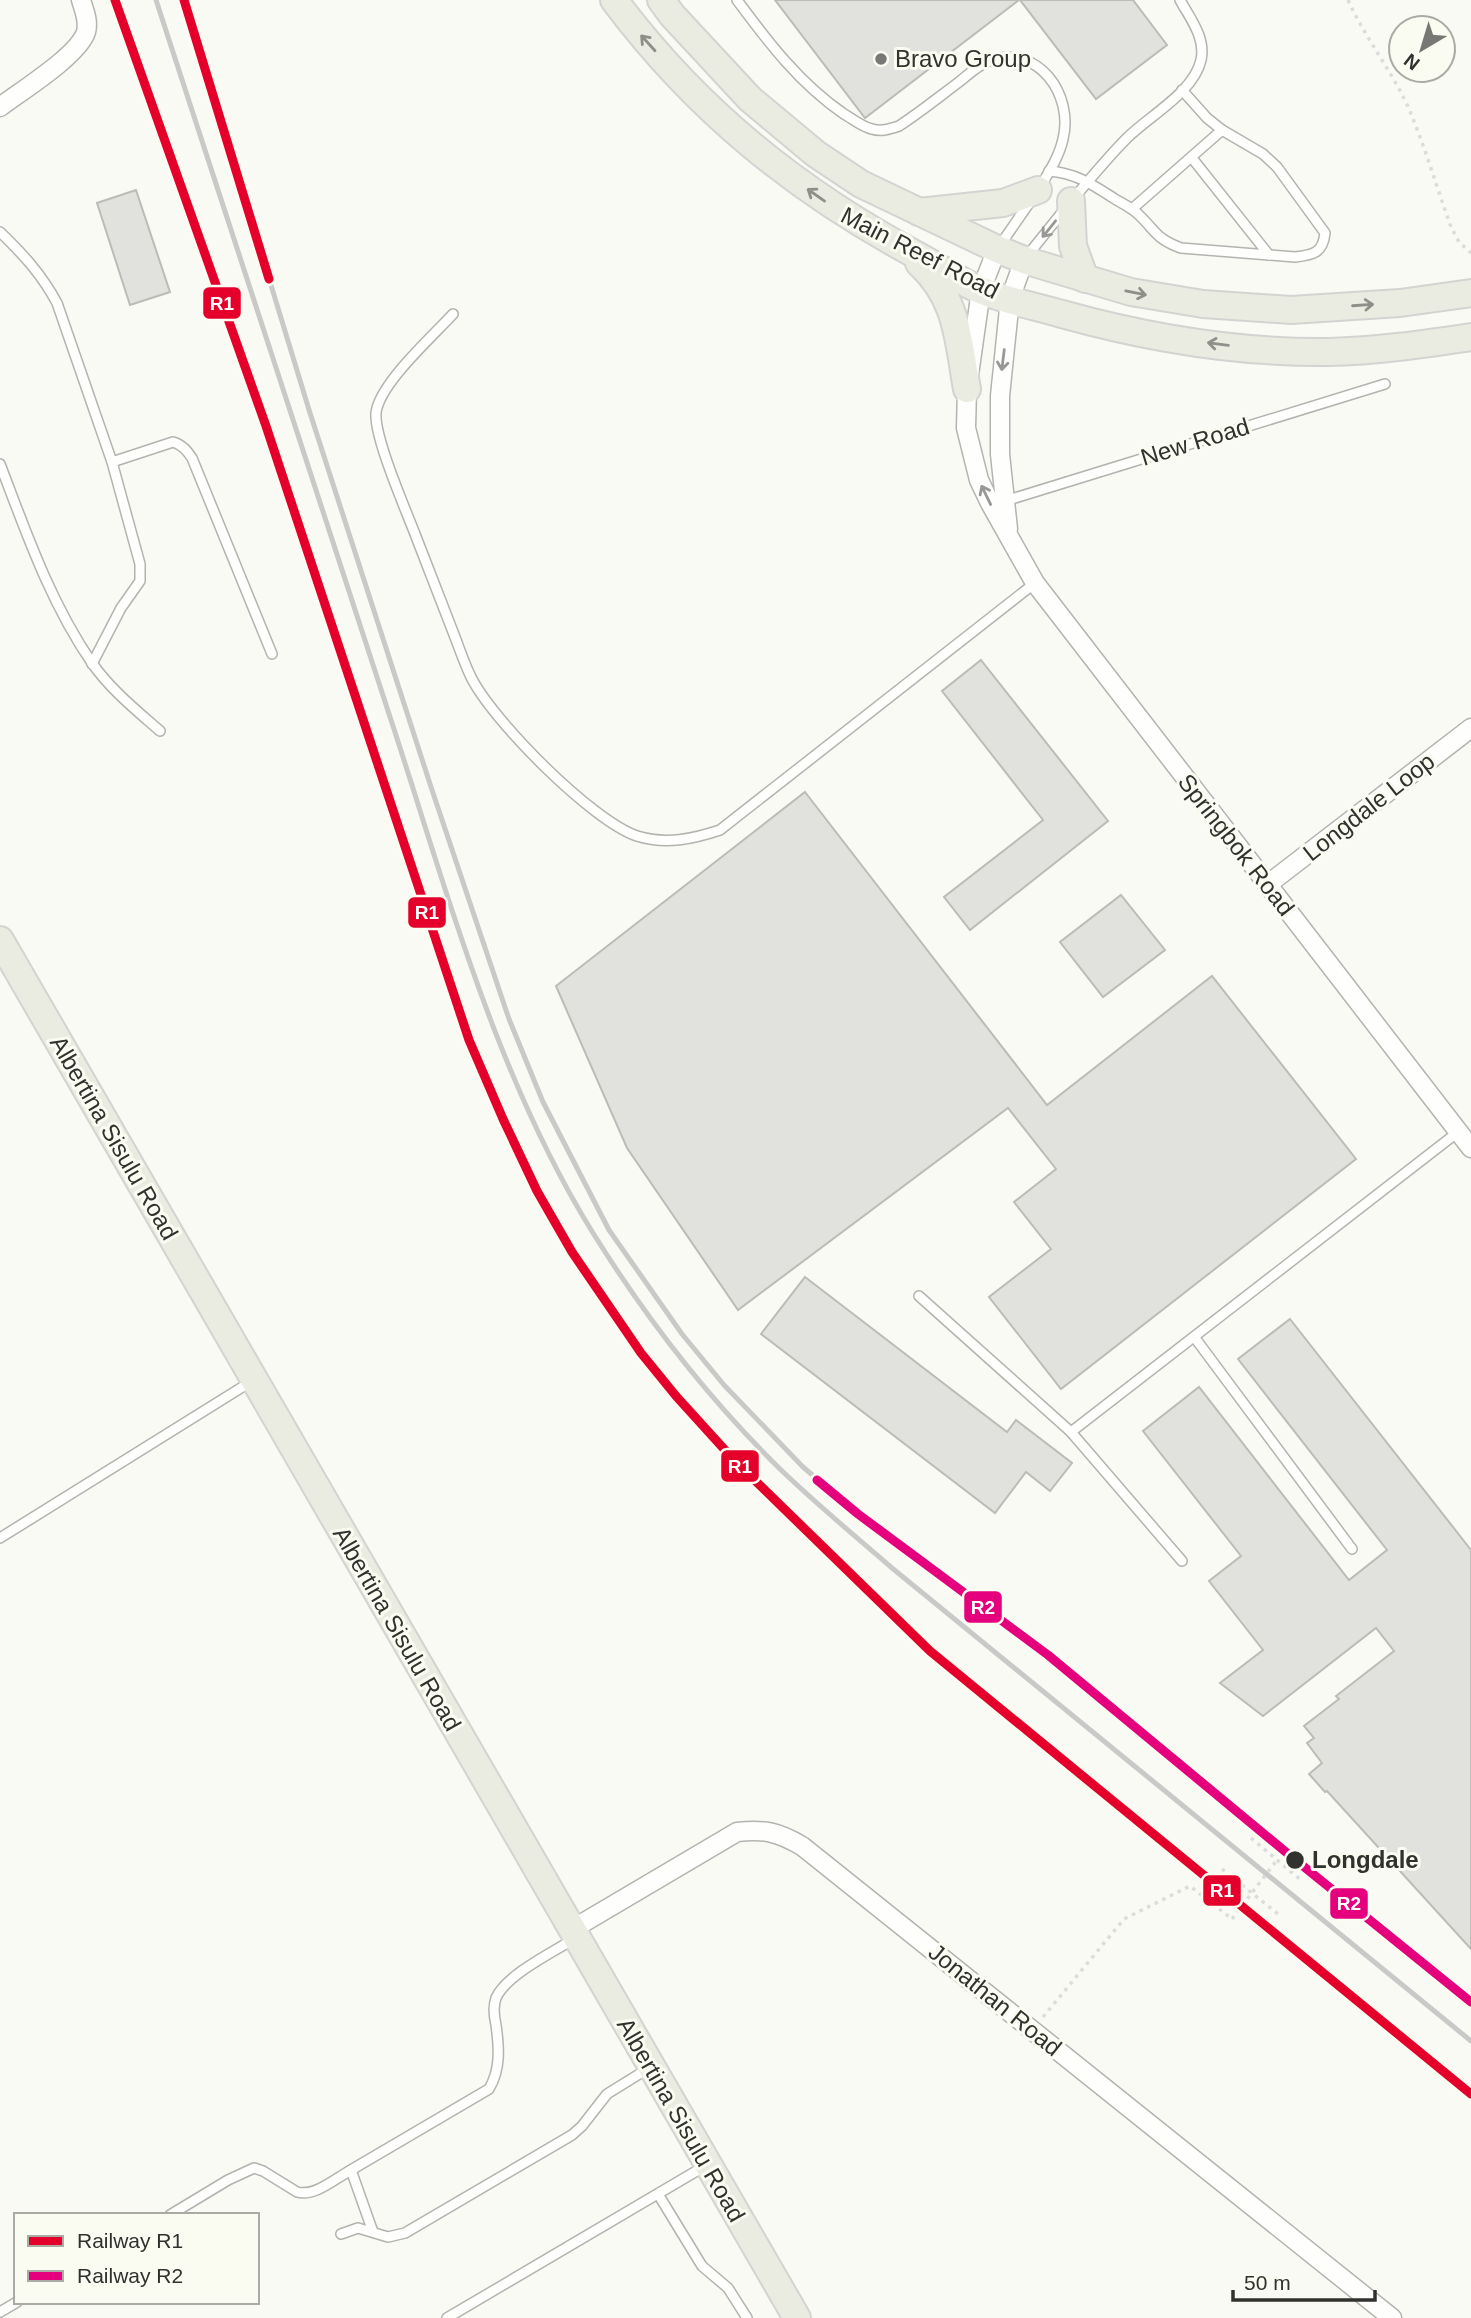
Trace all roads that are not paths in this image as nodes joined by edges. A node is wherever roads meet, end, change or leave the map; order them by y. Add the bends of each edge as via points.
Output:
1 (614, 0) edge
2 (661, 0) edge
3 (737, 0) edge
4 (1180, 0) edge
5 (84, 9) edge
6 (1182, 90) junction
7 (0, 107) edge
8 (1222, 130) junction
9 (1192, 159) junction
10 (1044, 181) junction
11 (1079, 191) junction
12 (1132, 209) junction
13 (918, 212) junction
14 (0, 232) edge
15 (901, 247) junction
16 (997, 249) junction
17 (1269, 255) junction
18 (1024, 260) junction
19 (1085, 279) junction
20 (981, 290) junction
21 (1471, 293) edge
22 (1010, 299) junction
23 (453, 314) dead end
24 (1471, 337) edge
25 (1385, 384) dead end
26 (967, 388) junction
27 (111, 462) junction
28 (0, 464) edge
29 (1005, 500) junction
30 (1009, 536) junction
31 (1035, 583) junction
32 (272, 654) dead end
33 (92, 664) junction
34 (1471, 728) edge
35 (160, 731) dead end
36 (1268, 885) junction
37 (0, 940) edge
38 (1458, 1132) junction
39 (1471, 1148) edge
40 (919, 1296) dead end
41 (1195, 1338) junction
42 (254, 1381) junction
43 (1071, 1432) junction
44 (0, 1538) edge
45 (1352, 1549) dead end
46 (1182, 1561) dead end
47 (573, 1934) junction
48 (650, 2067) junction
49 (707, 2165) junction
50 (351, 2170) junction
51 (657, 2194) junction
52 (173, 2213) edge
53 (373, 2232) junction
54 (341, 2234) dead end
55 (447, 2318) edge
56 (747, 2318) edge
57 (797, 2318) edge
58 (1392, 2318) edge

15 -> 1 main road, Main Reef Road via 814,195 730,128 641,36
2 - 13 main road, Main Reef Road via 750,99 861,184
3 - 10 lane via 809,86 847,116 874,130 899,126 988,61 1009,56 1042,69 1065,105 1063,138
4 - 6 lane via 1201,43 1201,61
5 - 7 street via 86,31 80,42
6 - 8 lane
6 - 11 lane via 1128,137
8 - 9 lane
8 - 17 lane via 1277,167 1325,233 1324,244 1311,256
9 - 12 lane
9 - 17 lane
10 - 11 lane via 1074,175
10 - 13 main road via 1003,203
10 - 16 lane
11 - 12 lane
11 -> 18 lane
11 - 19 main road via 1073,246
12 - 17 lane via 1157,236 1181,248
13 - 16 main road, Main Reef Road
14 - 27 lane via 45,280 57,303
15 - 20 main road, Main Reef Road
15 - 26 main road via 934,277 944,293
16 - 18 main road, Main Reef Road
16 - 20 street, Springbok Road
18 - 19 main road, Main Reef Road
18 - 22 street, Springbok Road
19 -> 21 main road, Main Reef Road via 1203,304 1291,310
20 - 22 main road, Main Reef Road
20 - 26 street, Springbok Road
24 -> 22 main road, Main Reef Road via 1328,352 1261,349 1175,340
22 -> 29 street, Springbok Road via 1000,396
23 - 31 lane via 379,399 379,434 471,677 502,722 550,771 614,825 638,836 667,841 720,830
25 - 29 lane, New Road
30 -> 26 street, Springbok Road via 979,480 970,451
27 - 32 lane via 173,442 187,451
27 - 33 lane via 140,564 140,582
28 - 33 lane via 57,604
29 - 30 street, Springbok Road
30 - 31 street, Springbok Road
31 - 36 street, Springbok Road
33 - 35 lane
34 - 36 street, Longdale Loop
36 - 38 street, Springbok Road
37 - 42 main road, Albertina Sisulu Road
38 - 39 street, Springbok Road
38 - 41 lane
40 - 43 lane
41 - 43 lane
41 - 45 lane
42 - 44 lane
42 - 47 main road, Albertina Sisulu Road
43 - 46 lane
47 - 48 main road, Albertina Sisulu Road
47 - 50 lane via 517,1976 495,1999 499,2062 489,2089
47 - 58 street, Jonathan Road via 737,1832 760,1829 782,1834
48 - 49 main road, Albertina Sisulu Road
48 - 53 lane via 607,2094 582,2126 559,2144 405,2233 388,2237
49 - 51 lane
49 - 57 main road, Albertina Sisulu Road
50 - 52 lane via 303,2194 254,2168
50 - 53 lane
51 - 55 lane
51 - 56 lane via 702,2266 728,2288
53 - 54 lane via 358,2228

